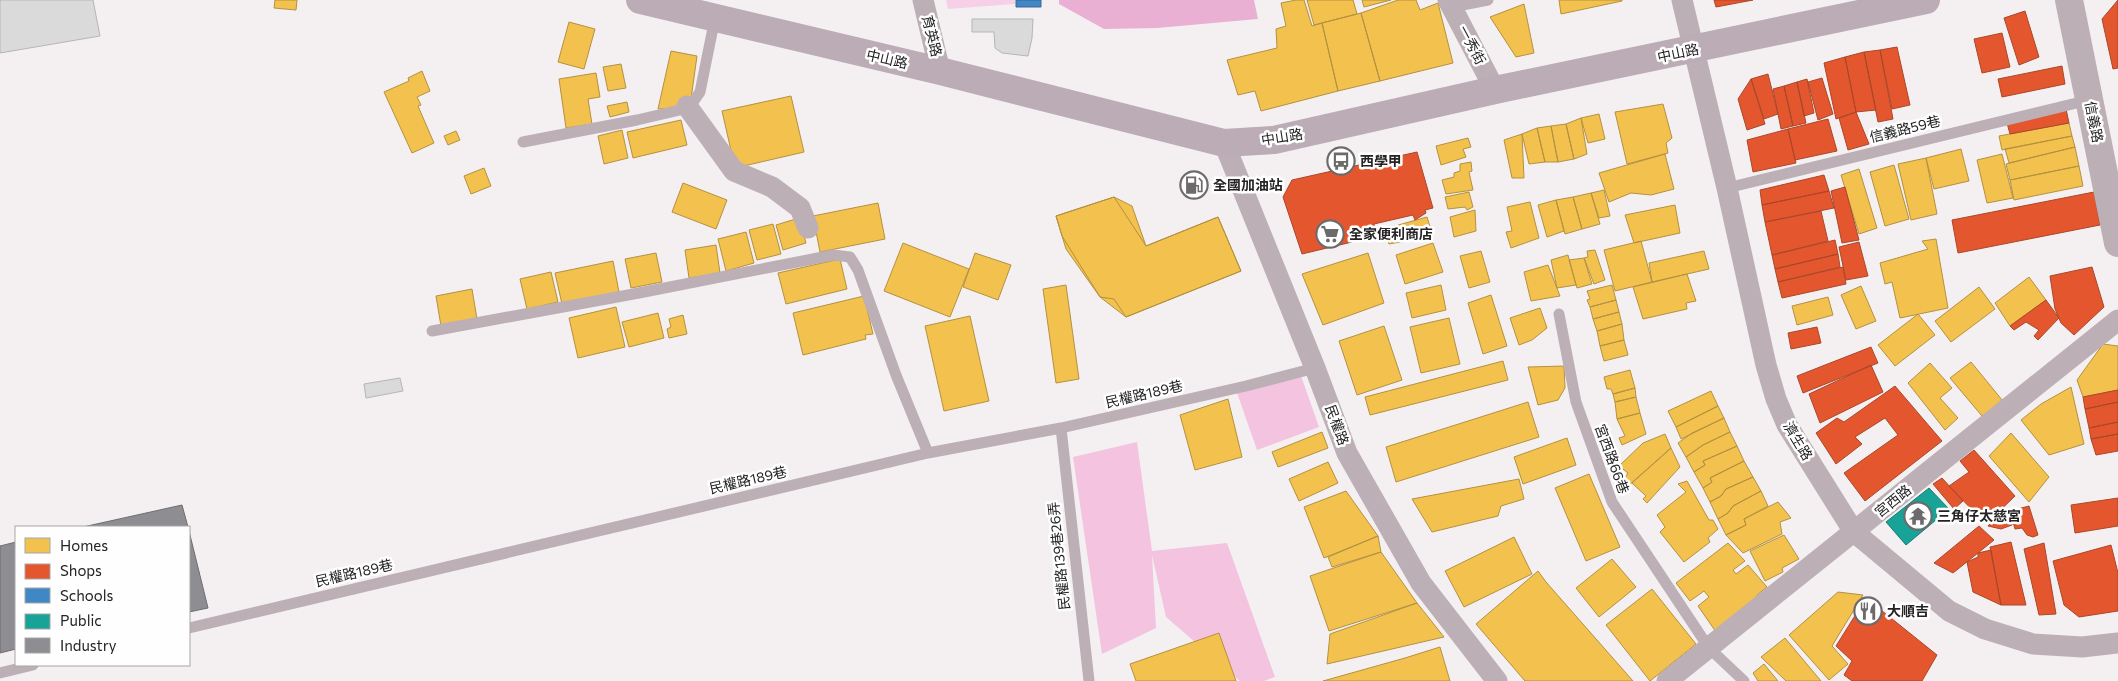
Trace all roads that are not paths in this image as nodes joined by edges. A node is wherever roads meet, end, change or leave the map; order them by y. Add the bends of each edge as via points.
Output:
1 (640, 0) edge
2 (923, 0) edge
3 (1488, 0) edge
4 (1682, 0) edge
5 (1926, 0) edge
6 (2069, 0) edge
7 (1450, 4) edge
8 (715, 18) junction
9 (1693, 50) junction
10 (940, 71) junction
11 (1495, 90) junction
12 (2090, 100) junction
13 (687, 106) junction
14 (524, 142) dead end
15 (1224, 143) junction
16 (1727, 188) junction
17 (808, 228) dead end
18 (2118, 243) edge
19 (1559, 314) dead end
20 (2118, 320) edge
21 (432, 331) dead end
22 (1315, 368) junction
23 (1061, 428) junction
24 (928, 453) junction
25 (1854, 532) junction
26 (190, 628) edge
27 (2118, 642) edge
28 (1709, 648) junction
29 (28, 666) edge
30 (0, 672) edge
31 (1089, 681) edge
32 (1497, 681) edge
33 (1667, 681) edge
34 (1744, 681) edge

1 - 8 main road, 中山路
2 - 10 street, 育英路
3 - 7 lane
4 - 9 street, 濟生路
5 - 9 main road, 中山路
6 - 12 street, 信義路
7 - 11 street, 一秀街
8 - 10 main road, 中山路
8 - 13 lane via 700,92
9 - 11 main road, 中山路
9 - 16 street, 濟生路
10 - 15 main road, 中山路
11 - 15 main road, 中山路 via 1274,140
12 - 16 lane, 信義路59巷
12 - 18 street, 信義路
13 - 14 lane via 638,120
13 - 17 street via 734,171 772,188 800,208
15 - 22 street, 民權路
16 - 25 street, 濟生路 via 1776,399 1787,425
19 - 28 lane, 宮西路66巷 via 1576,402 1612,502
20 - 25 street, 宮西路
21 - 24 lane via 833,255 850,257 858,270
22 - 23 lane, 民權路189巷
22 - 32 street, 民權路 via 1347,453 1421,583
23 - 24 lane, 民權路189巷
23 - 31 lane, 民權路139巷26弄
24 - 26 lane, 民權路189巷
25 - 27 street, 濟生路 via 1949,611 1985,629 2033,644 2082,647
25 - 28 street, 宮西路
28 - 33 street, 宮西路
28 - 34 lane, 宮西路66巷
29 - 30 lane

